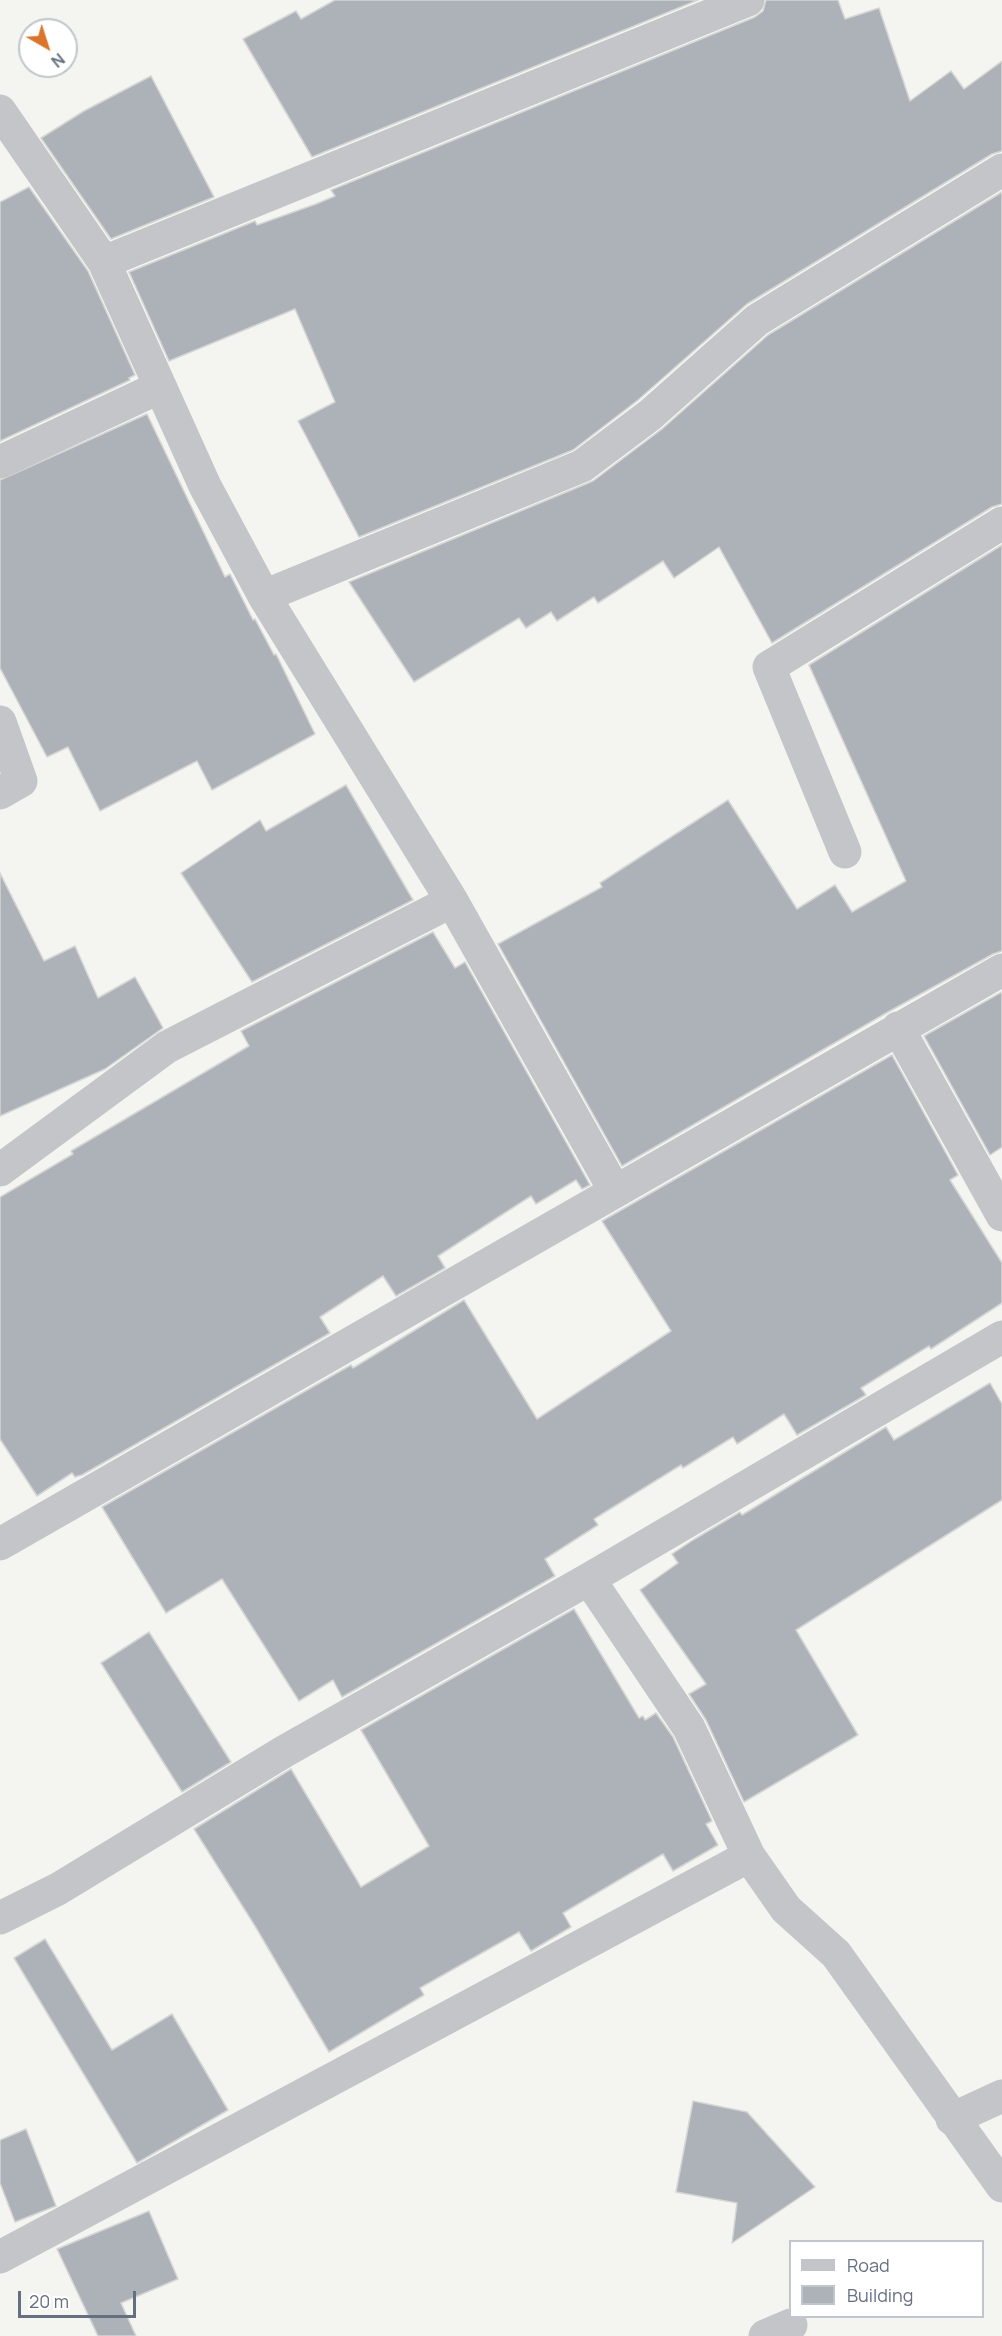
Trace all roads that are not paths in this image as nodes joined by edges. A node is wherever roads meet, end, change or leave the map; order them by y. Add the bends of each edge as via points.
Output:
1 (748, 0) edge
2 (0, 111) edge
3 (1002, 170) edge
4 (104, 262) junction
5 (160, 387) junction
6 (0, 462) edge
7 (1002, 523) edge
8 (264, 596) junction
9 (0, 722) edge
10 (0, 793) edge
11 (845, 852) dead end
12 (452, 901) junction
13 (1002, 970) edge
14 (898, 1028) junction
15 (0, 1170) edge
16 (615, 1191) junction
17 (1002, 1215) edge
18 (1002, 1337) edge
19 (0, 1544) edge
20 (589, 1579) junction
21 (749, 1856) junction
22 (0, 1918) edge
23 (1002, 2096) edge
24 (952, 2119) junction
25 (1002, 2186) edge
26 (0, 2257) edge

1 - 4 street
2 - 4 street
3 - 8 street via 758,320 650,415 582,466
4 - 5 street
5 - 6 street
5 - 8 street via 205,486
7 - 11 street via 769,668
8 - 12 street
9 - 10 street via 21,781
12 - 15 street via 167,1047
12 - 16 street
13 - 14 street
14 - 16 street
14 - 17 street
16 - 19 street
18 - 20 street
20 - 21 street via 689,1728
20 - 22 street
21 - 24 street via 786,1909 836,1954
21 - 26 street
23 - 24 street
24 - 25 street

